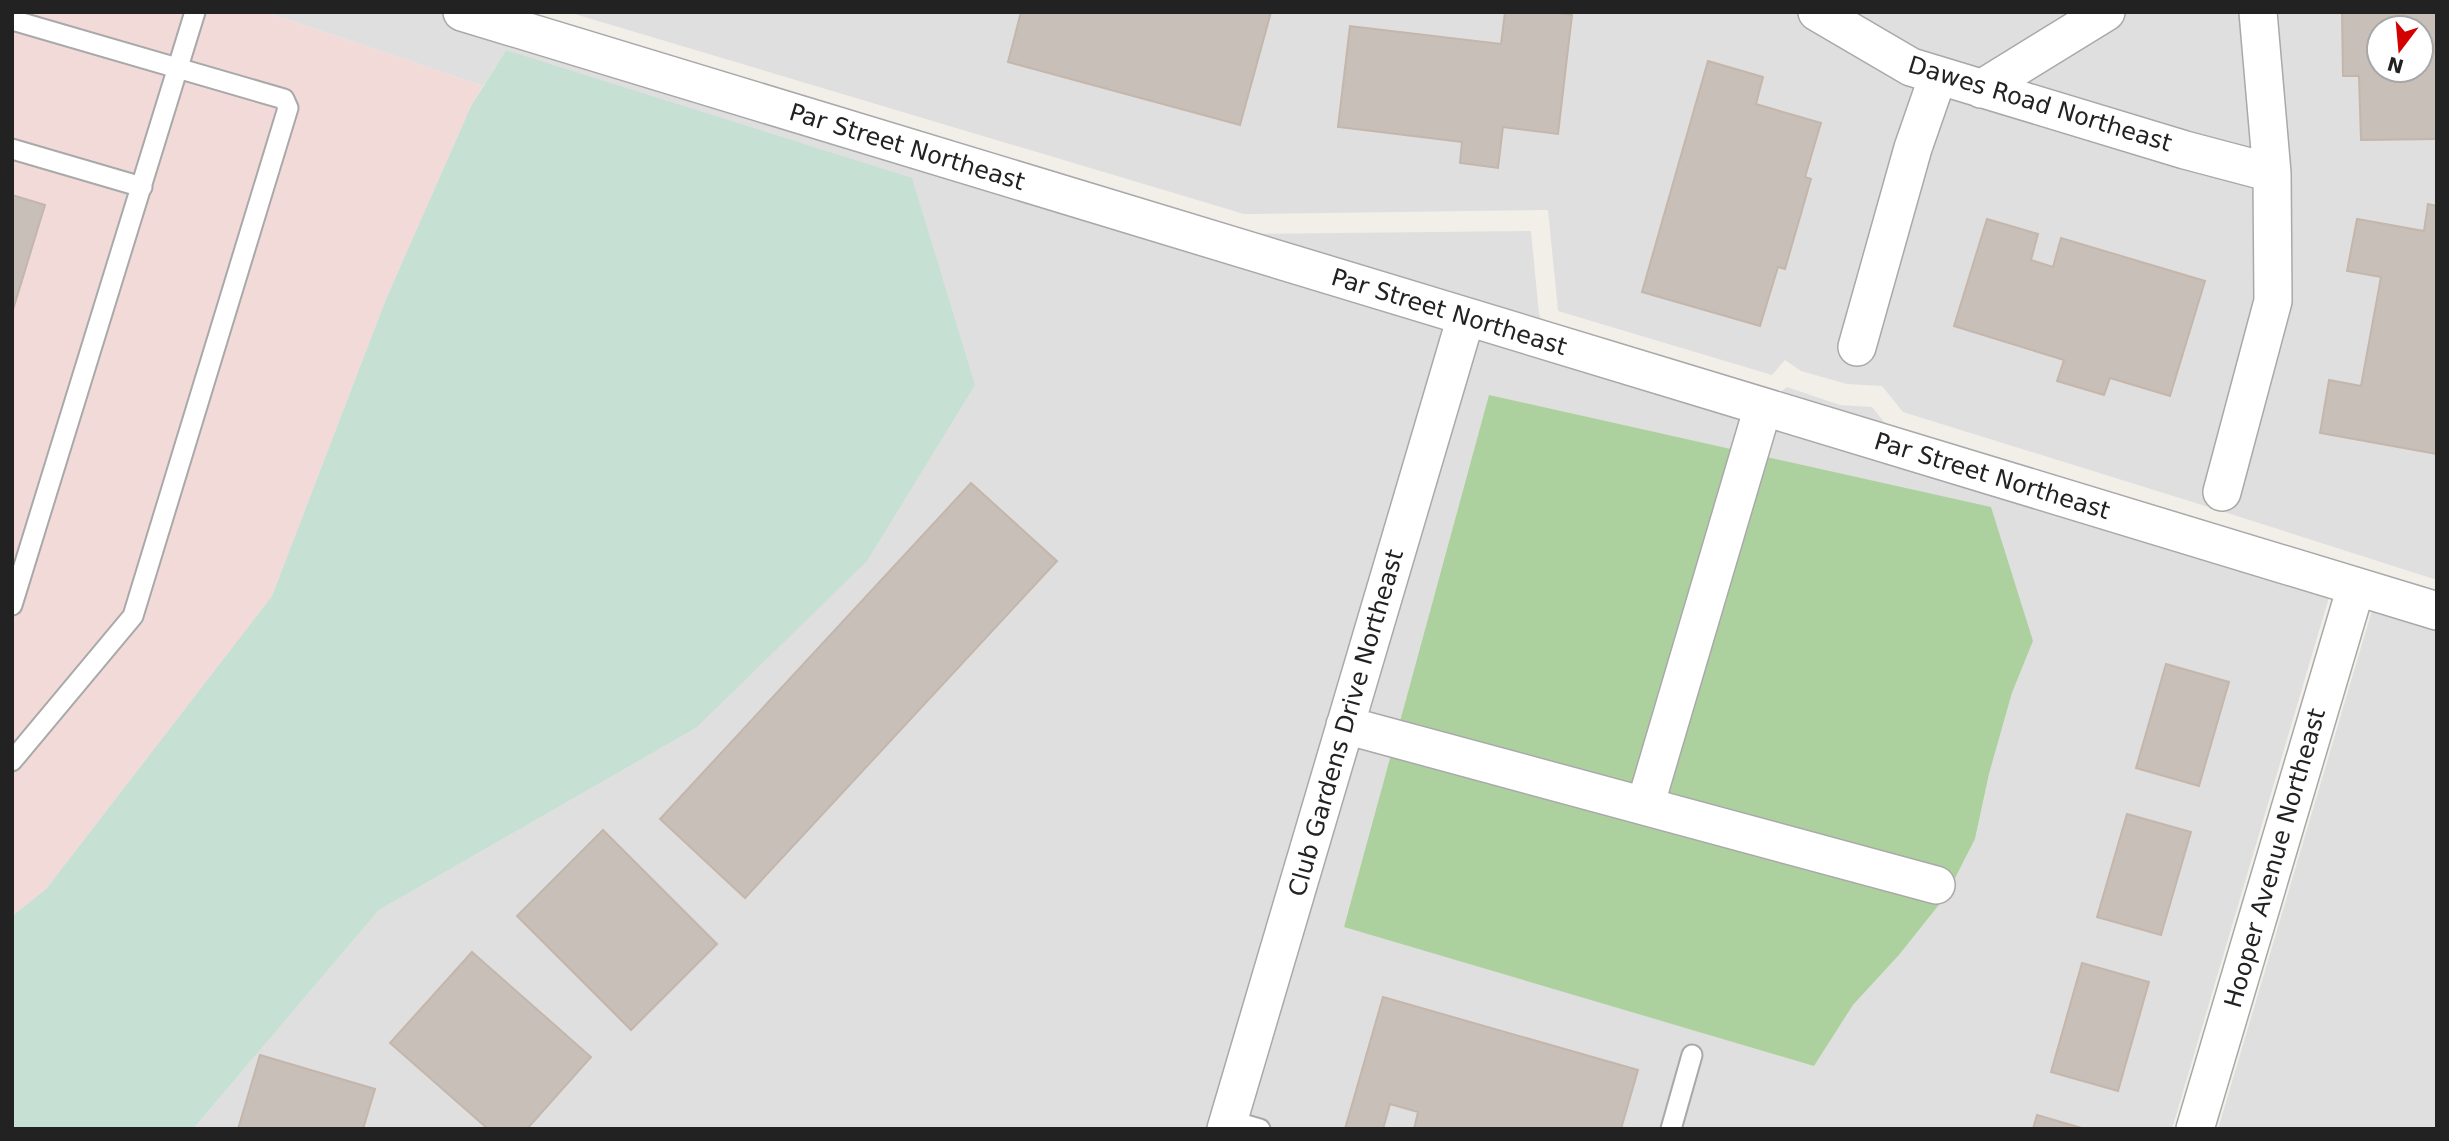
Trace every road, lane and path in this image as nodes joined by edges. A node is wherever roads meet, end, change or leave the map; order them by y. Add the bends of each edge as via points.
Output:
1 (195, 12) edge
2 (462, 12) edge
3 (1817, 12) edge
4 (2106, 12) edge
5 (2258, 12) edge
6 (12, 20) edge
7 (180, 69) junction
8 (1938, 76) junction
9 (1981, 89) junction
10 (12, 149) edge
11 (2272, 173) junction
12 (142, 187) junction
13 (1466, 317) junction
14 (1857, 347) dead end
15 (1763, 407) junction
16 (2222, 492) dead end
17 (2356, 587) junction
18 (12, 605) edge
19 (2437, 611) edge
20 (1345, 725) junction
21 (12, 761) edge
22 (1645, 806) junction
23 (1936, 885) dead end
24 (1692, 1055) dead end
25 (1239, 1126) edge
26 (1671, 1129) edge
27 (2195, 1129) edge

1 - 7 lane
2 - 13 street, Par Street Northeast
3 - 8 street, Dawes Road Northeast via 1910,67
4 - 9 street
5 - 11 street
6 - 7 lane
7 - 12 lane
7 - 21 lane via 284,99 288,108 133,616
8 - 9 street, Dawes Road Northeast
8 - 14 street
9 - 11 street, Dawes Road Northeast
10 - 12 lane
11 - 16 street via 2273,301
12 - 18 lane
13 - 15 street, Par Street Northeast
13 - 20 street, Club Gardens Drive Northeast
15 - 17 street, Par Street Northeast
15 - 22 street
17 - 19 street, Par Street Northeast
17 - 27 street, Hooper Avenue Northeast
20 - 22 street
20 - 25 street, Club Gardens Drive Northeast
22 - 23 street
24 - 26 lane

